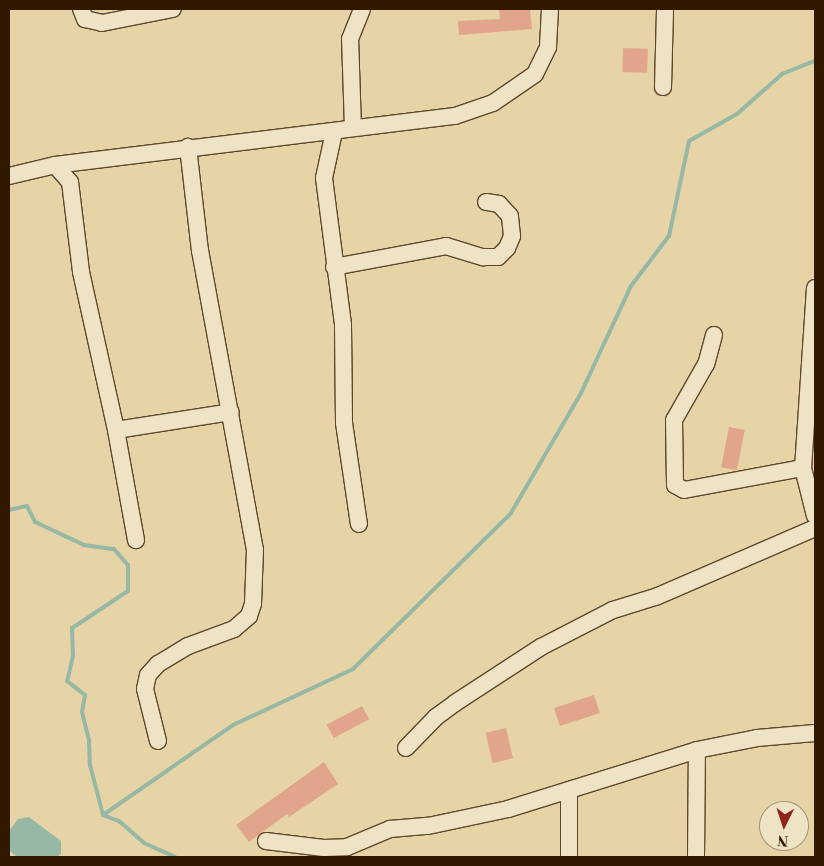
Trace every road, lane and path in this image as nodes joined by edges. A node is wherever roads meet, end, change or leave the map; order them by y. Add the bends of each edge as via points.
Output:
1 (81, 9) edge
2 (173, 9) edge
3 (362, 9) edge
4 (550, 9) edge
5 (665, 9) edge
6 (663, 87) dead end
7 (353, 128) junction
8 (334, 132) junction
9 (188, 147) junction
10 (81, 162) junction
11 (55, 165) junction
12 (9, 176) edge
13 (70, 182) junction
14 (486, 202) dead end
15 (334, 267) junction
16 (815, 288) edge
17 (714, 335) dead end
18 (231, 412) junction
19 (116, 430) junction
20 (803, 468) junction
21 (815, 516) edge
22 (359, 524) dead end
23 (815, 528) edge
24 (136, 540) dead end
25 (815, 733) edge
26 (158, 741) dead end
27 (406, 748) dead end
28 (697, 750) junction
29 (569, 792) junction
30 (266, 841) dead end
31 (569, 857) edge
32 (696, 857) edge

1 - 2 street via 85,19 102,23
3 - 7 street via 350,39
4 - 7 street via 548,47 535,74 492,103 454,116
5 - 6 street
7 - 8 street
8 - 9 street
8 - 15 street via 324,178
9 - 10 street
9 - 18 street via 200,251
10 - 11 street
10 - 13 street
11 - 12 street
11 - 13 street
13 - 19 street via 81,272
14 - 15 street via 499,204 510,216 512,236 498,257 483,257 446,246
15 - 22 street via 343,325 344,423
16 - 20 street
17 - 20 street via 706,364 674,420 675,485 684,490
18 - 19 street
18 - 26 street via 255,550 252,604 249,616 234,629 188,646 158,664 148,675 145,689
19 - 24 street
20 - 21 street
23 - 27 street via 658,596 613,610 542,647 482,682 448,707
25 - 28 street via 757,738
28 - 29 street
28 - 32 street
29 - 30 street via 428,826 390,829 347,847 324,848
29 - 31 street

